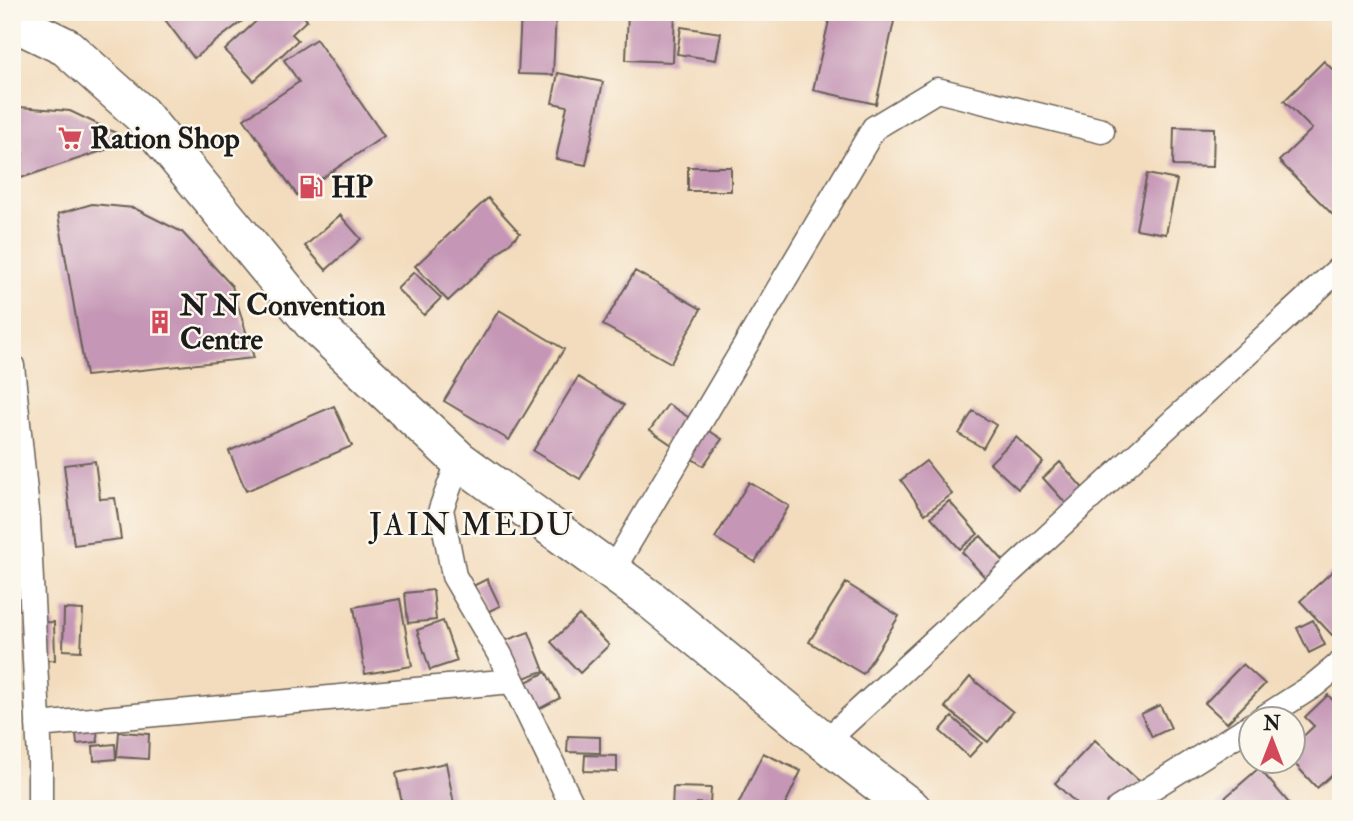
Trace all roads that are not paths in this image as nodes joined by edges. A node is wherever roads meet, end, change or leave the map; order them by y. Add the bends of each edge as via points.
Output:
1 (12, 21) edge
2 (1102, 131) dead end
3 (1341, 267) edge
4 (12, 366) edge
5 (459, 460) junction
6 (612, 572) junction
7 (1341, 663) edge
8 (512, 681) junction
9 (1281, 706) edge
10 (38, 725) junction
11 (1238, 733) edge
12 (825, 743) junction
13 (40, 809) edge
14 (574, 809) edge
15 (912, 809) edge
16 (1118, 809) edge

1 - 5 main road via 66,47 141,114 313,323
2 - 6 street via 937,90 874,128
3 - 12 street
4 - 10 street via 28,520
5 - 6 main road
5 - 8 street via 441,509 454,576
6 - 12 main road
7 - 9 street
8 - 10 street
8 - 14 street
10 - 13 street
11 - 16 street
12 - 15 main road

